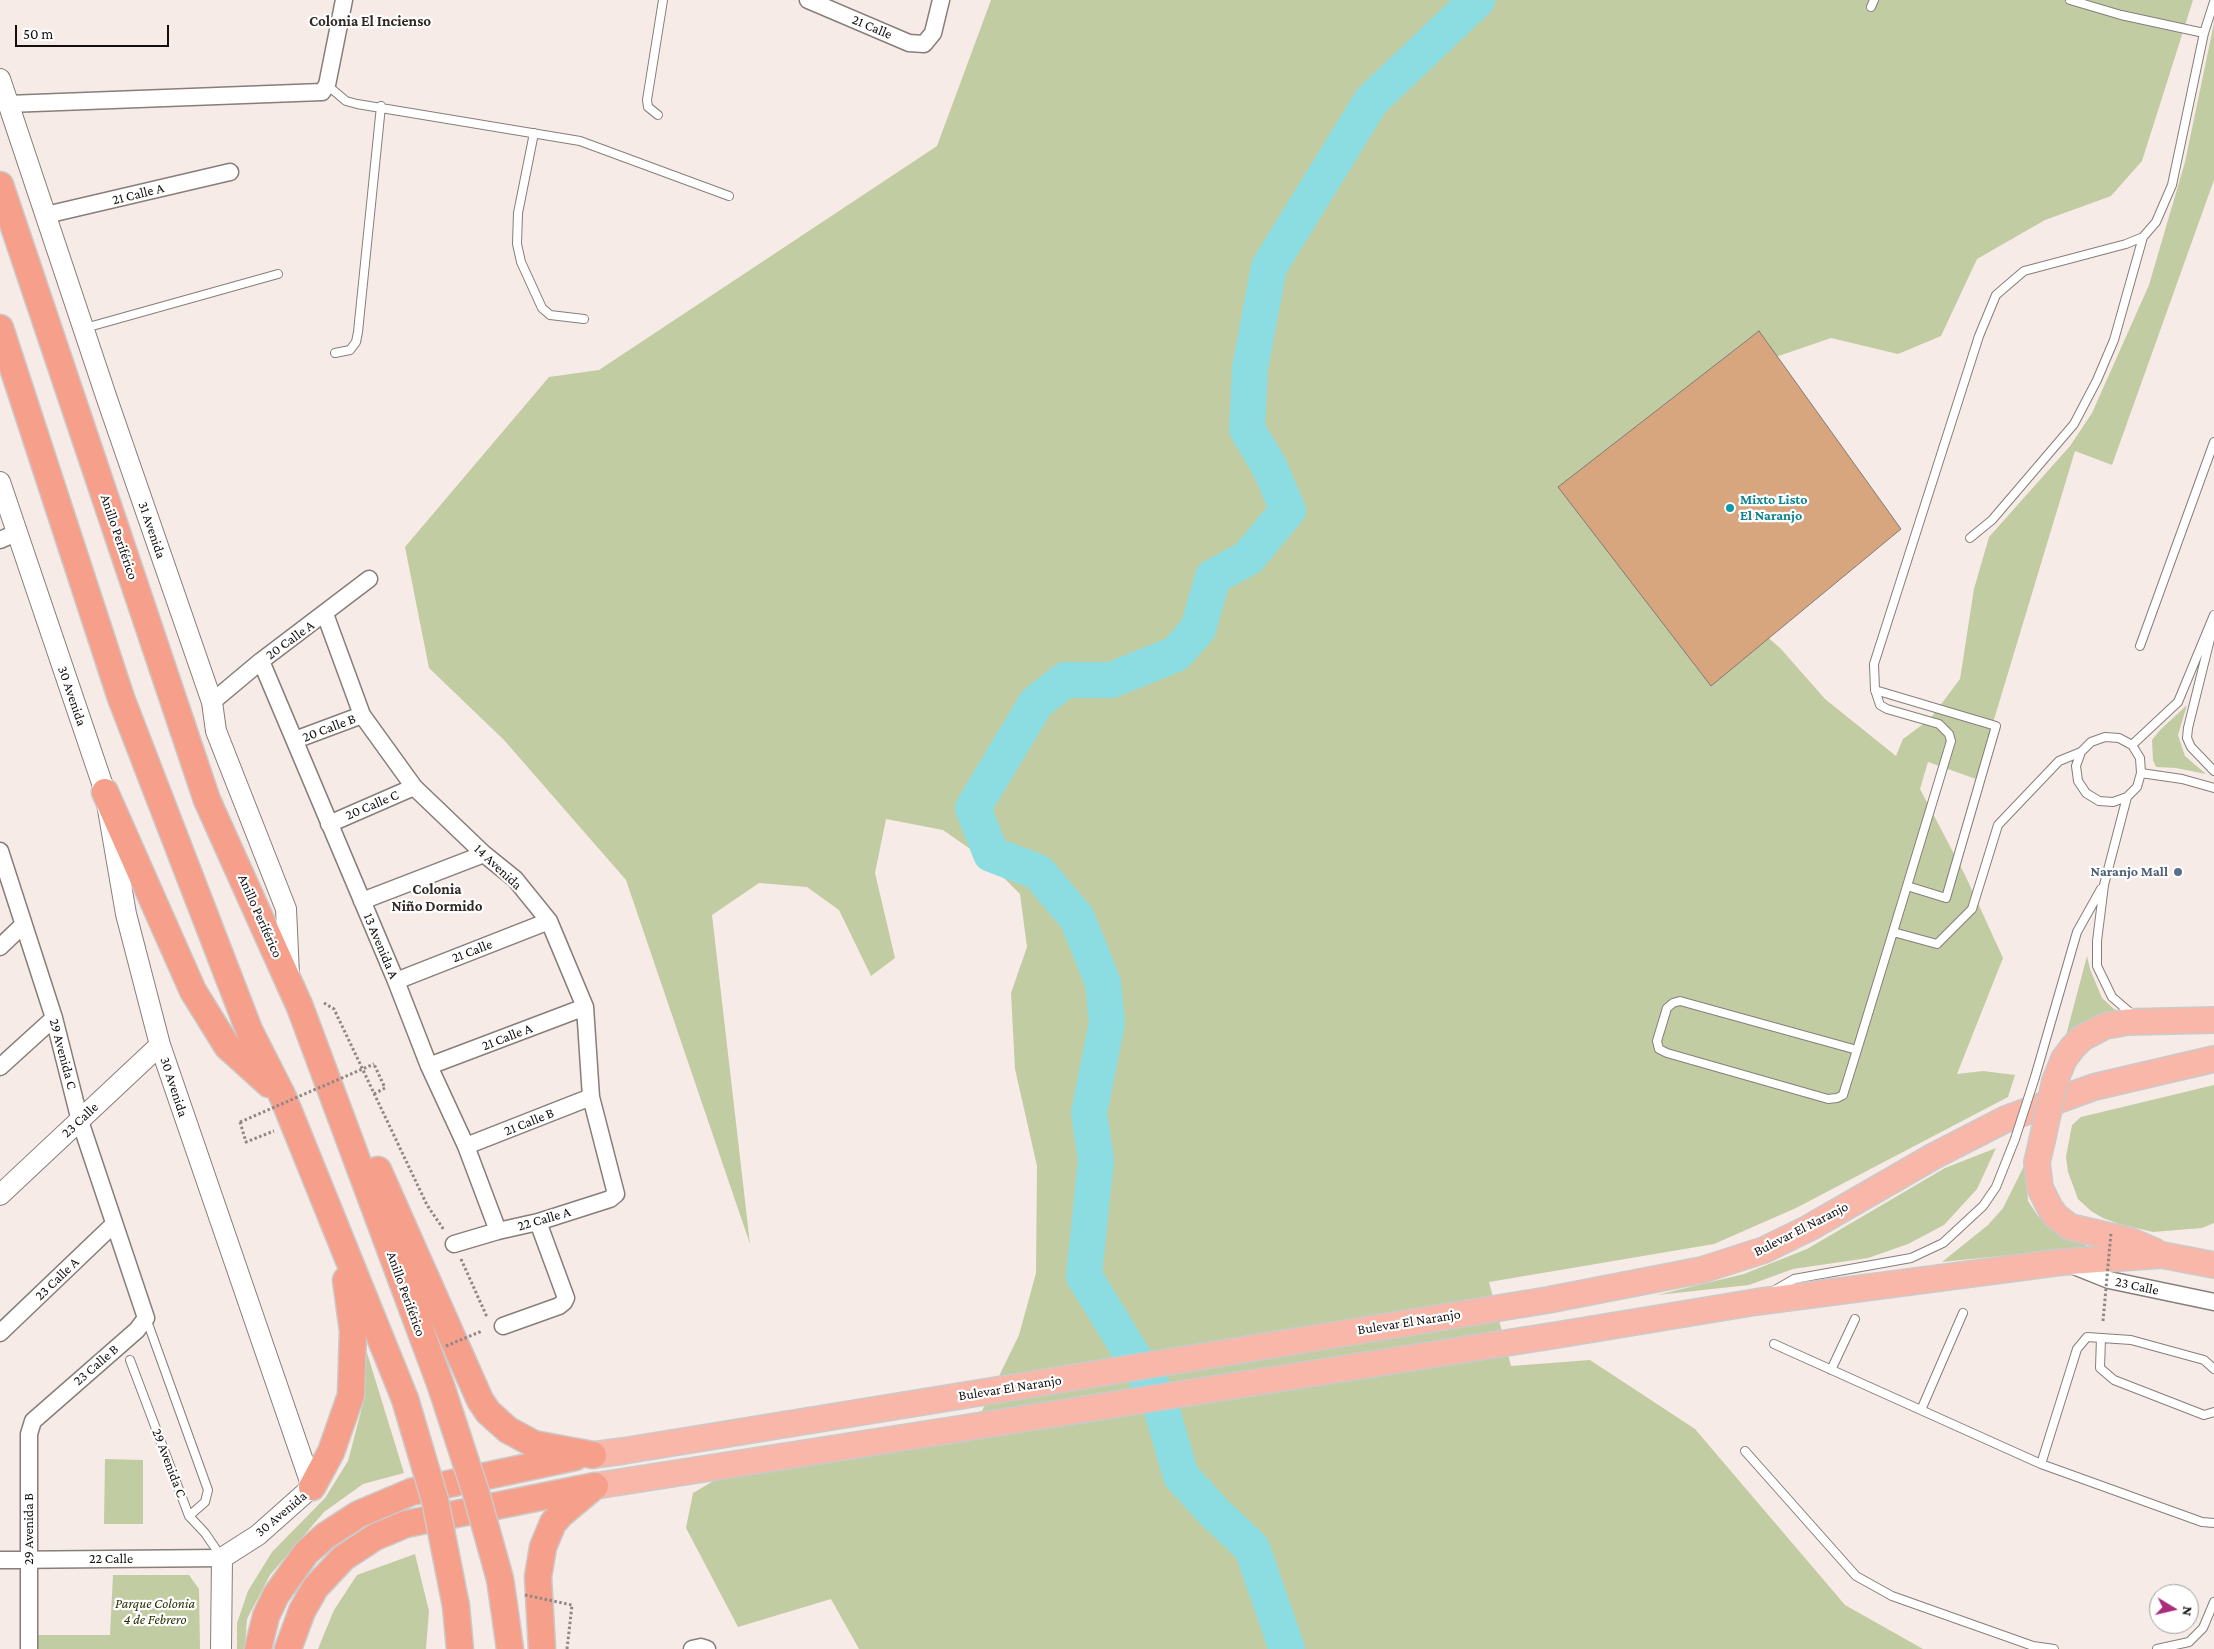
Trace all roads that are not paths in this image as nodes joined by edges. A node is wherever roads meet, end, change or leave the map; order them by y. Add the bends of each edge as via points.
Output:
1 (344, 0) edge
2 (662, 0) edge
3 (808, 0) edge
4 (941, 0) edge
5 (2070, 0) edge
6 (2214, 2) edge
7 (2204, 33) junction
8 (0, 79) edge
9 (327, 85) junction
10 (8, 104) junction
11 (381, 106) junction
12 (658, 115) dead end
13 (534, 133) junction
14 (230, 172) dead end
15 (0, 185) edge
16 (729, 196) dead end
17 (46, 215) junction
18 (2143, 237) junction
19 (278, 274) dead end
20 (584, 319) dead end
21 (0, 328) edge
22 (84, 328) junction
23 (335, 353) dead end
24 (2214, 442) edge
25 (0, 482) edge
26 (8, 537) edge
27 (1970, 538) dead end
28 (369, 579) dead end
29 (325, 614) junction
30 (2214, 615) edge
31 (2214, 623) edge
32 (2140, 646) dead end
33 (261, 661) junction
34 (1875, 690) junction
35 (212, 702) junction
36 (362, 715) junction
37 (295, 740) junction
38 (2132, 745) junction
39 (2081, 752) junction
40 (2214, 771) edge
41 (2142, 773) junction
42 (414, 787) junction
43 (2214, 788) edge
44 (105, 792) junction
45 (2127, 797) junction
46 (329, 824) junction
47 (0, 851) edge
48 (484, 854) junction
49 (2104, 885) junction
50 (1907, 886) junction
51 (362, 901) junction
52 (549, 921) junction
53 (23, 925) junction
54 (1893, 932) junction
55 (0, 946) edge
56 (289, 982) junction
57 (396, 982) junction
58 (585, 1007) junction
59 (54, 1018) junction
60 (2214, 1020) edge
61 (2140, 1022) junction
62 (160, 1045) junction
63 (1857, 1050) junction
64 (2214, 1059) edge
65 (429, 1066) junction
66 (2187, 1066) junction
67 (2214, 1066) edge
68 (0, 1067) edge
69 (2045, 1079) junction
70 (330, 1088) junction
71 (283, 1097) junction
72 (592, 1097) junction
73 (80, 1121) junction
74 (466, 1146) junction
75 (614, 1178) joint
76 (0, 1195) edge
77 (538, 1222) junction
78 (114, 1224) junction
79 (498, 1231) junction
80 (342, 1244) junction
81 (454, 1244) road end
82 (2162, 1255) junction
83 (2210, 1260) edge
84 (2062, 1262) junction
85 (1756, 1302) junction
86 (2214, 1302) edge
87 (1963, 1312) dead end
88 (145, 1316) junction
89 (1855, 1320) dead end
90 (496, 1324) road end
91 (0, 1333) edge
92 (2101, 1338) junction
93 (1774, 1344) dead end
94 (130, 1360) dead end
95 (2214, 1369) edge
96 (1831, 1370) junction
97 (1922, 1410) junction
98 (41, 1412) joint
99 (2214, 1412) edge
100 (1745, 1451) dead end
101 (593, 1455) junction
102 (2041, 1464) junction
103 (595, 1486) junction
104 (312, 1487) junction
105 (188, 1516) junction
106 (2214, 1524) edge
107 (222, 1558) junction
108 (28, 1559) junction
109 (0, 1560) edge
110 (2214, 1602) edge
111 (30, 1649) edge
112 (221, 1649) edge
113 (258, 1649) edge
114 (288, 1649) edge
115 (460, 1649) edge
116 (510, 1649) edge
117 (542, 1649) edge
118 (692, 1649) edge
119 (707, 1649) edge
120 (2054, 1649) edge
121 (2157, 1649) edge

1 - 9 street
2 - 12 lane via 647,100 648,108
3 - 4 street, 21 Calle via 909,43 924,44 933,33
5 - 7 lane via 2120,15
6 - 7 lane
7 - 18 lane via 2172,185 2156,222
8 - 10 street, 31 Avenida
9 - 10 street via 322,92 315,94
9 - 11 lane via 346,101
10 - 17 street, 31 Avenida
11 - 13 lane
11 - 23 lane via 358,332 350,350
13 - 16 lane via 580,141
13 - 20 lane via 518,213 517,244 521,262 542,308 550,315
14 - 17 street, 21 Calle A
15 - 56 highway, Anillo Periférico via 207,800
17 - 22 street, 31 Avenida
18 - 27 lane via 2114,340 2074,424 1992,520
18 - 34 lane via 2024,271 1996,295 1979,336 1874,664
19 - 22 lane
21 - 71 highway via 121,698 249,1030
22 - 35 street, 31 Avenida
24 - 32 lane
25 - 26 street, 30 Avenida
26 - 44 street, 30 Avenida
28 - 29 street, 20 Calle A
29 - 33 street, 20 Calle A
29 - 36 street, 14 Avenida
30 - 38 lane via 2178,702
31 - 40 lane via 2187,738 2191,747
33 - 35 street, 20 Calle A
33 - 37 street, 13 Avenida A
34 - 50 lane via 1880,705 1939,724 1951,741
34 - 50 lane via 1996,726 1946,898
35 - 56 street, 31 Avenida via 216,731 286,909
36 - 37 street, 20 Calle B
36 - 42 street, 14 Avenida
37 - 46 street, 13 Avenida A
38 - 39 lane via 2119,738 2105,737 2091,742
38 - 41 lane via 2140,758
39 - 45 lane via 2076,766 2078,781 2086,793 2099,801 2113,802
39 - 54 lane via 2059,761 1998,825 1972,909 1937,944
41 - 43 lane
41 - 45 lane
42 - 46 street, 20 Calle C
42 - 48 street, 14 Avenida
44 - 62 street, 30 Avenida via 126,914
44 - 71 highway via 193,991 227,1046
45 - 49 lane
46 - 51 street, 13 Avenida A
47 - 53 street, 29 Avenida C
48 - 51 street
48 - 52 street, 14 Avenida via 514,879
49 - 61 lane via 2097,966 2112,998
49 - 69 lane via 2077,932
50 - 54 lane
51 - 57 street, 13 Avenida A
52 - 57 street, 21 Calle
52 - 58 street, 14 Avenida
53 - 55 street
53 - 59 street, 29 Avenida C
54 - 63 lane
56 - 70 highway, Anillo Periférico
57 - 65 street, 13 Avenida A
58 - 65 street, 21 Calle A
58 - 72 street, 14 Avenida
59 - 68 street
59 - 73 street, 29 Avenida C
60 - 61 main road
61 - 69 main road via 2106,1026 2082,1038
62 - 73 street, 23 Calle
62 - 104 street, 30 Avenida
63 - 63 lane via 1844,1094 1828,1098 1667,1053 1659,1049 1657,1041 1667,1008 1680,1001
64 - 66 main road, Bulevar El Naranjo
65 - 74 street, 13 Avenida A
66 - 67 main road, Bulevar El Naranjo
66 - 101 main road, Bulevar El Naranjo via 2094,1087 2006,1119 1809,1228 1764,1250 1702,1270 1548,1300
69 - 82 main road, bridge via 2042,1141 2037,1162 2040,1188 2050,1208 2070,1227 2131,1241
69 - 85 lane, bridge via 1992,1193 1943,1243 1911,1258 1794,1279
70 - 101 highway via 376,1165 488,1412 508,1430 534,1444
70 - 116 highway, Anillo Periférico, bridge via 441,1386 476,1493 500,1579
71 - 80 highway
72 - 74 street, 21 Calle B
72 - 75 street, 14 Avenida
73 - 76 street, 23 Calle
73 - 78 street, 29 Avenida C
74 - 79 street, 13 Avenida A
75 - 77 street, 22 Calle A via 616,1194 610,1199
77 - 79 street, 22 Calle A
77 - 90 street via 565,1292 564,1302
78 - 88 street, 29 Avenida C
78 - 91 street, 23 Calle A
79 - 81 street, 22 Calle A
80 - 104 highway via 353,1331 351,1395 331,1452
80 - 115 highway, bridge via 405,1399 435,1500 456,1606
82 - 83 main road
82 - 84 main road
84 - 85 main road
84 - 86 street, 23 Calle via 2109,1280
85 - 103 main road
87 - 97 lane
88 - 98 street, 23 Calle B via 137,1330
88 - 105 lane via 208,1490 205,1502
89 - 96 lane
92 - 95 lane via 2131,1340 2194,1357 2204,1360
92 - 99 lane via 2100,1368 2114,1380 2204,1415
92 - 102 lane via 2087,1337 2077,1349
93 - 96 lane
94 - 105 lane, 29 Avenida C
96 - 97 lane
97 - 102 lane
98 - 108 street, 29 Avenida B via 33,1421 29,1434
100 - 120 lane via 1856,1576 1892,1596 2033,1646
101 - 113 highway via 564,1458 412,1492 359,1514 306,1553 276,1595 266,1616
102 - 106 lane
103 - 114 highway via 406,1524 375,1537 343,1558 315,1588 299,1617
103 - 117 highway via 561,1514 548,1535 539,1570
104 - 107 street, 30 Avenida via 258,1534
105 - 107 lane, 29 Avenida C via 205,1533
107 - 108 street, 22 Calle
107 - 112 street
108 - 109 street, 22 Calle
108 - 111 street, 29 Avenida B
110 - 121 lane via 2203,1628 2189,1642
118 - 119 street via 701,1646

